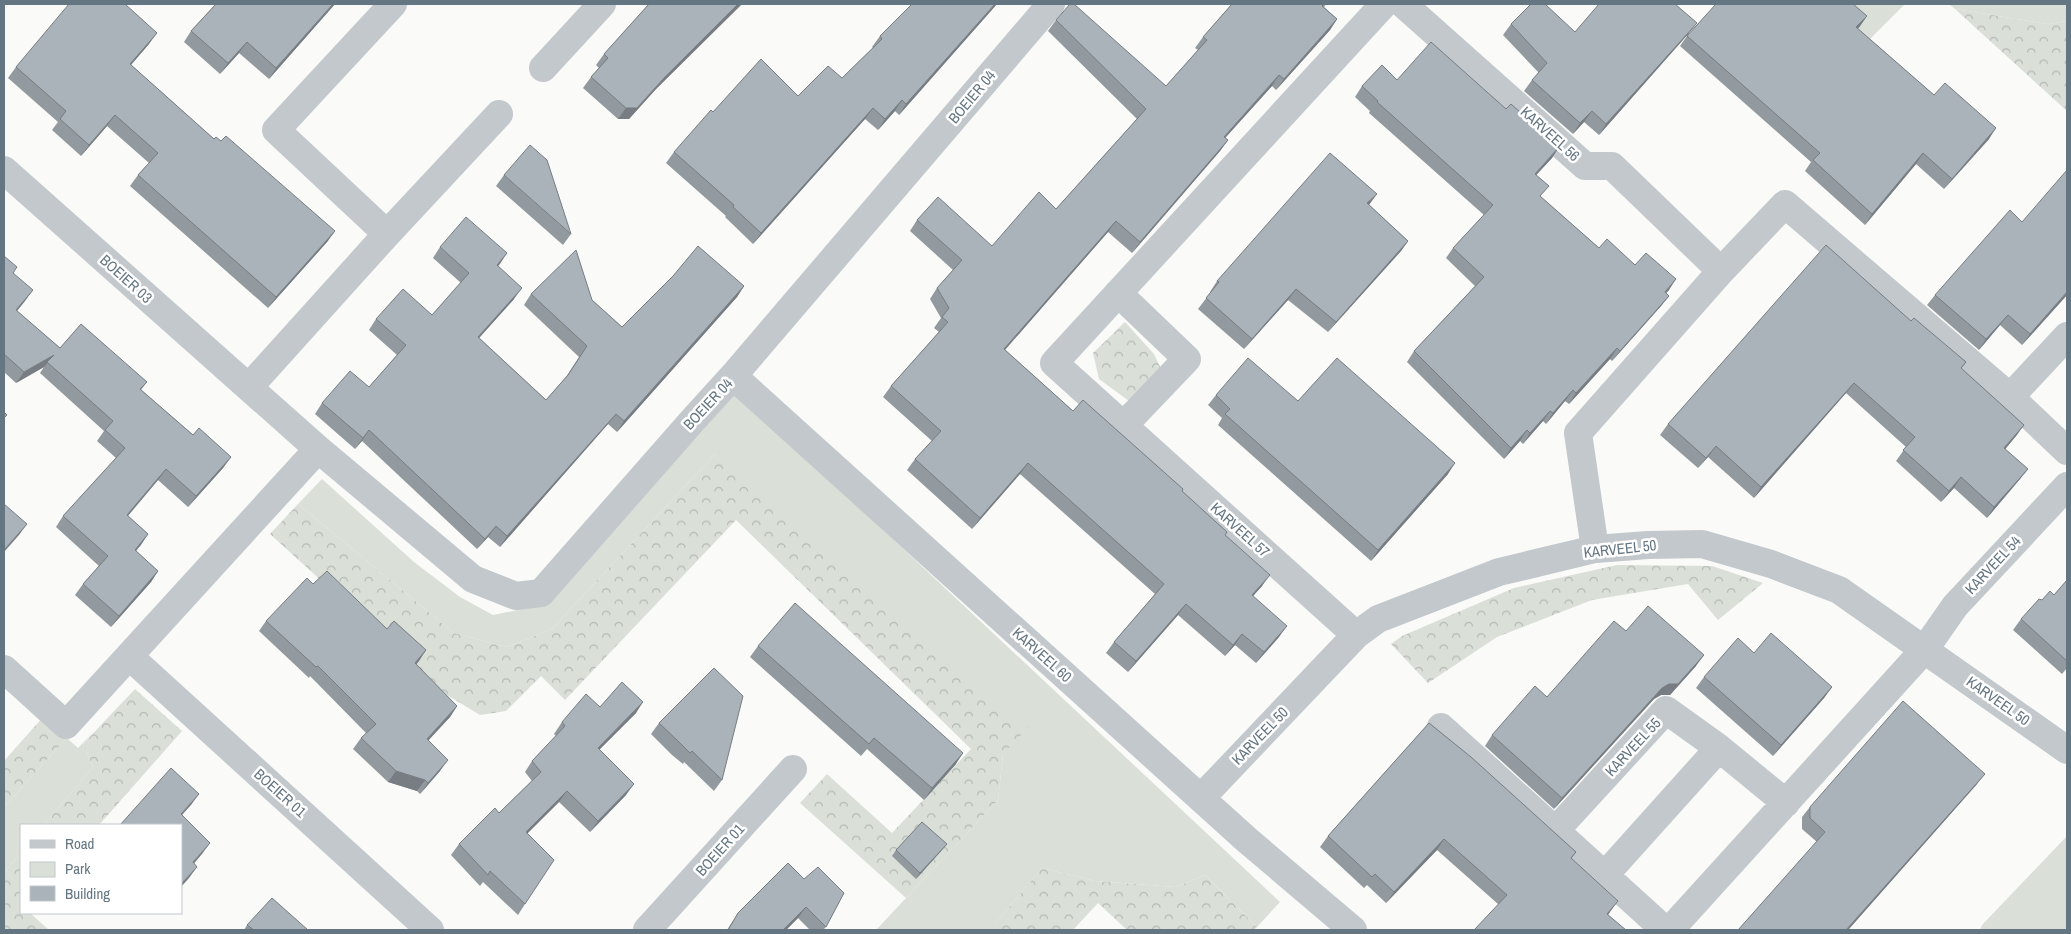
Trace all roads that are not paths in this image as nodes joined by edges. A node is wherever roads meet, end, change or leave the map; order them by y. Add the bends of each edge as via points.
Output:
1 (394, 4) edge
2 (602, 4) edge
3 (1051, 4) edge
4 (1384, 4) edge
5 (1403, 4) edge
6 (543, 68) dead end
7 (499, 114) dead end
8 (4, 170) edge
9 (387, 234) junction
10 (1721, 271) junction
11 (1118, 293) junction
12 (2067, 336) edge
13 (734, 376) junction
14 (249, 387) junction
15 (2010, 397) junction
16 (1123, 426) junction
17 (318, 449) junction
18 (2067, 451) edge
19 (2067, 486) edge
20 (1595, 549) junction
21 (1356, 635) junction
22 (1925, 649) junction
23 (129, 656) junction
24 (4, 669) edge
25 (1441, 727) dead end
26 (1719, 748) junction
27 (2067, 750) edge
28 (793, 769) dead end
29 (1201, 798) junction
30 (1786, 803) junction
31 (1555, 831) junction
32 (1604, 876) junction
33 (430, 930) edge
34 (647, 930) edge
35 (1353, 930) edge
36 (1665, 930) edge
37 (1670, 930) edge

1 - 9 street via 276,130
2 - 6 street
3 - 13 street, BOEIER 04
4 - 11 street, KARVEEL 57
5 - 10 street, KARVEEL 56 via 1585,166 1612,166
7 - 9 street
8 - 14 street, BOEIER 03
9 - 14 street
10 - 15 street via 1785,204
10 - 20 street via 1578,433
11 - 16 street via 1187,359
11 - 16 street, KARVEEL 57 via 1054,363
12 - 15 street
13 - 17 street, BOEIER 04 via 541,593 516,596 473,579
13 - 29 street, KARVEEL 60
14 - 17 street, BOEIER 03
15 - 18 street
16 - 21 street, KARVEEL 57
17 - 23 street
19 - 22 street, KARVEEL 54 via 1955,606
20 - 21 street, KARVEEL 50 via 1499,572 1378,619
20 - 22 street, KARVEEL 50 via 1702,544 1771,564 1839,590
21 - 29 street, KARVEEL 50
22 - 27 street, KARVEEL 50
22 - 30 street
23 - 24 street via 66,725
23 - 33 street, BOEIER 01
25 - 31 street
26 - 30 street, KARVEEL 55
26 - 31 street, KARVEEL 55 via 1666,710
26 - 32 street
28 - 34 street, BOEIER 01
29 - 35 street, KARVEEL 60
30 - 37 street
31 - 32 street
32 - 36 street

